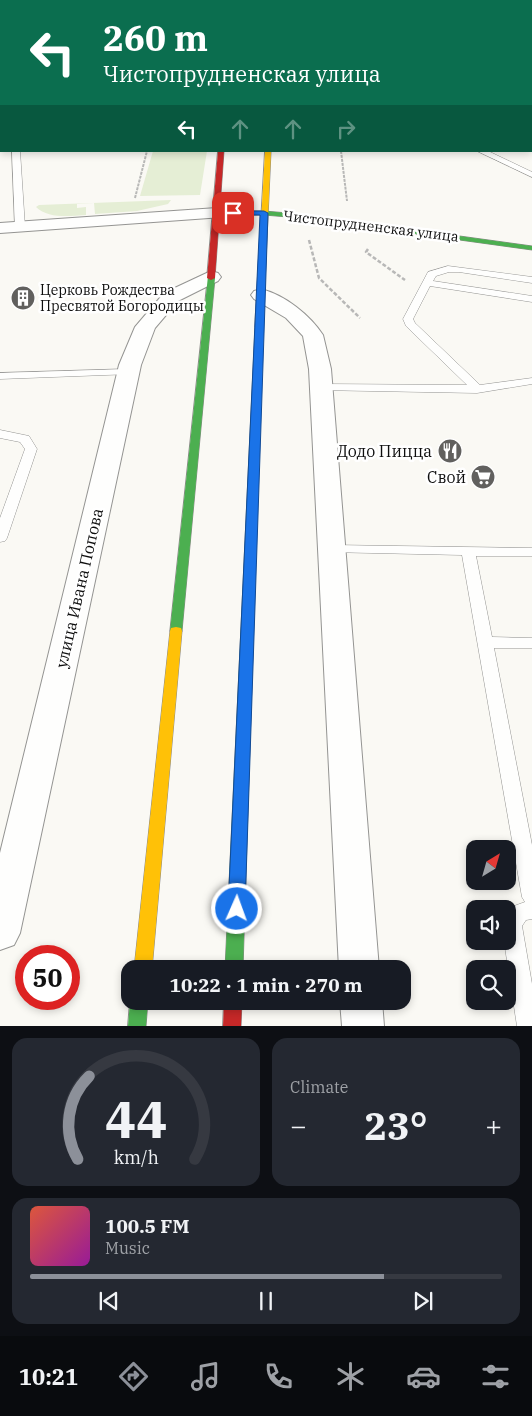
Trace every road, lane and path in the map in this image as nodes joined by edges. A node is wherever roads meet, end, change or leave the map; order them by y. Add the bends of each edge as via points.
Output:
1 (16, 152) edge
2 (147, 152) edge
3 (221, 152) edge
4 (268, 152) edge
5 (341, 152) edge
6 (483, 152) edge
7 (532, 175) edge
8 (134, 200) dead end
9 (347, 204) dead end
10 (264, 213) junction
11 (217, 214) junction
12 (20, 227) junction
13 (0, 228) edge
14 (309, 237) dead end
15 (532, 248) edge
16 (366, 252) dead end
17 (211, 277) junction
18 (532, 280) edge
19 (424, 288) junction
20 (261, 295) junction
21 (532, 299) edge
22 (360, 318) dead end
23 (128, 372) junction
24 (0, 376) edge
25 (532, 381) edge
26 (321, 388) junction
27 (478, 389) junction
28 (0, 434) edge
29 (0, 538) edge
30 (332, 549) junction
31 (468, 551) junction
32 (532, 552) edge
33 (484, 642) junction
34 (532, 643) edge
35 (532, 897) edge
36 (532, 910) edge
37 (1, 923) edge
38 (144, 960) edge
39 (234, 960) edge
40 (358, 960) edge
41 (139, 1010) edge
42 (233, 1010) edge
43 (362, 1010) edge
44 (137, 1026) edge
45 (232, 1026) edge
46 (363, 1026) edge
47 (528, 1026) edge

1 - 12 lane
2 - 8 path
3 - 11 main road
4 - 10 main road
5 - 9 path
6 - 7 lane
10 - 11 main road, Чистопрудненская улица
10 - 15 main road, Чистопрудненская улица
10 - 20 main road
11 - 12 street, Чистопрудненская улица
11 - 17 main road
12 - 13 street, Чистопрудненская улица
14 - 22 path via 319,278
16 - 19 path
17 - 23 street, улица Ивана Попова via 170,296 146,327
17 - 38 main road
18 - 19 lane via 448,269 432,274
19 - 21 lane
19 - 27 lane via 408,319 410,324
20 - 26 street via 293,314 313,334
20 - 39 main road
23 - 24 lane
23 - 37 street, улица Ивана Попова
25 - 27 lane
26 - 27 lane
26 - 30 street
28 - 29 lane via 25,439 31,449
30 - 31 lane
30 - 40 street
31 - 32 lane
31 - 33 lane
33 - 34 lane
33 - 35 lane
36 - 47 lane via 521,911 514,917 512,926
41 - 44 main road
42 - 45 main road
43 - 46 street

